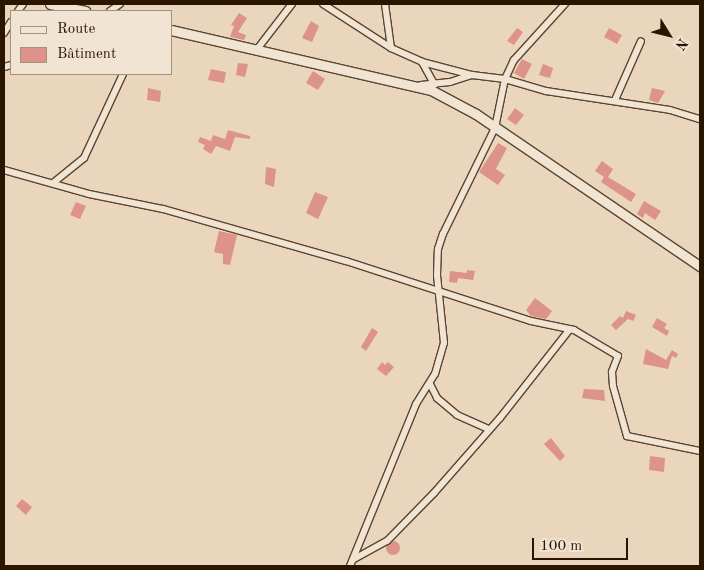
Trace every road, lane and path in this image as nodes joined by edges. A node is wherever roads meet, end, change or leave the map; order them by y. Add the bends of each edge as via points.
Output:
1 (50, 4) edge
2 (292, 4) edge
3 (323, 4) edge
4 (385, 4) edge
5 (565, 4) edge
6 (80, 10) edge
7 (172, 30) edge
8 (641, 41) dead end
9 (258, 48) junction
10 (391, 48) junction
11 (422, 62) junction
12 (123, 75) edge
13 (472, 75) junction
14 (505, 79) junction
15 (415, 85) junction
16 (435, 85) junction
17 (615, 100) junction
18 (700, 119) edge
19 (495, 128) junction
20 (4, 170) edge
21 (53, 183) junction
22 (700, 266) edge
23 (438, 290) junction
24 (570, 329) junction
25 (430, 384) junction
26 (489, 429) junction
27 (700, 451) edge
28 (354, 559) junction
29 (350, 566) edge

1 - 6 street
2 - 9 street
3 - 10 street
4 - 10 street
5 - 14 street via 514,60
7 - 9 street
8 - 17 street
9 - 15 street
10 - 11 street
11 - 13 street
11 - 16 street
12 - 21 street via 84,158
13 - 14 street
13 - 16 street
14 - 17 street via 546,92
14 - 19 street
15 - 16 street
15 - 19 street via 452,100
17 - 18 street
19 - 22 street
19 - 23 street via 443,234 438,249
20 - 21 street
21 - 23 street via 163,209
23 - 24 street via 531,321
23 - 25 street via 444,343
24 - 26 street
24 - 27 street via 618,356 612,372 613,386 627,436
25 - 26 street via 437,398 458,415
25 - 28 street via 416,404
26 - 28 street via 387,541
28 - 29 street

